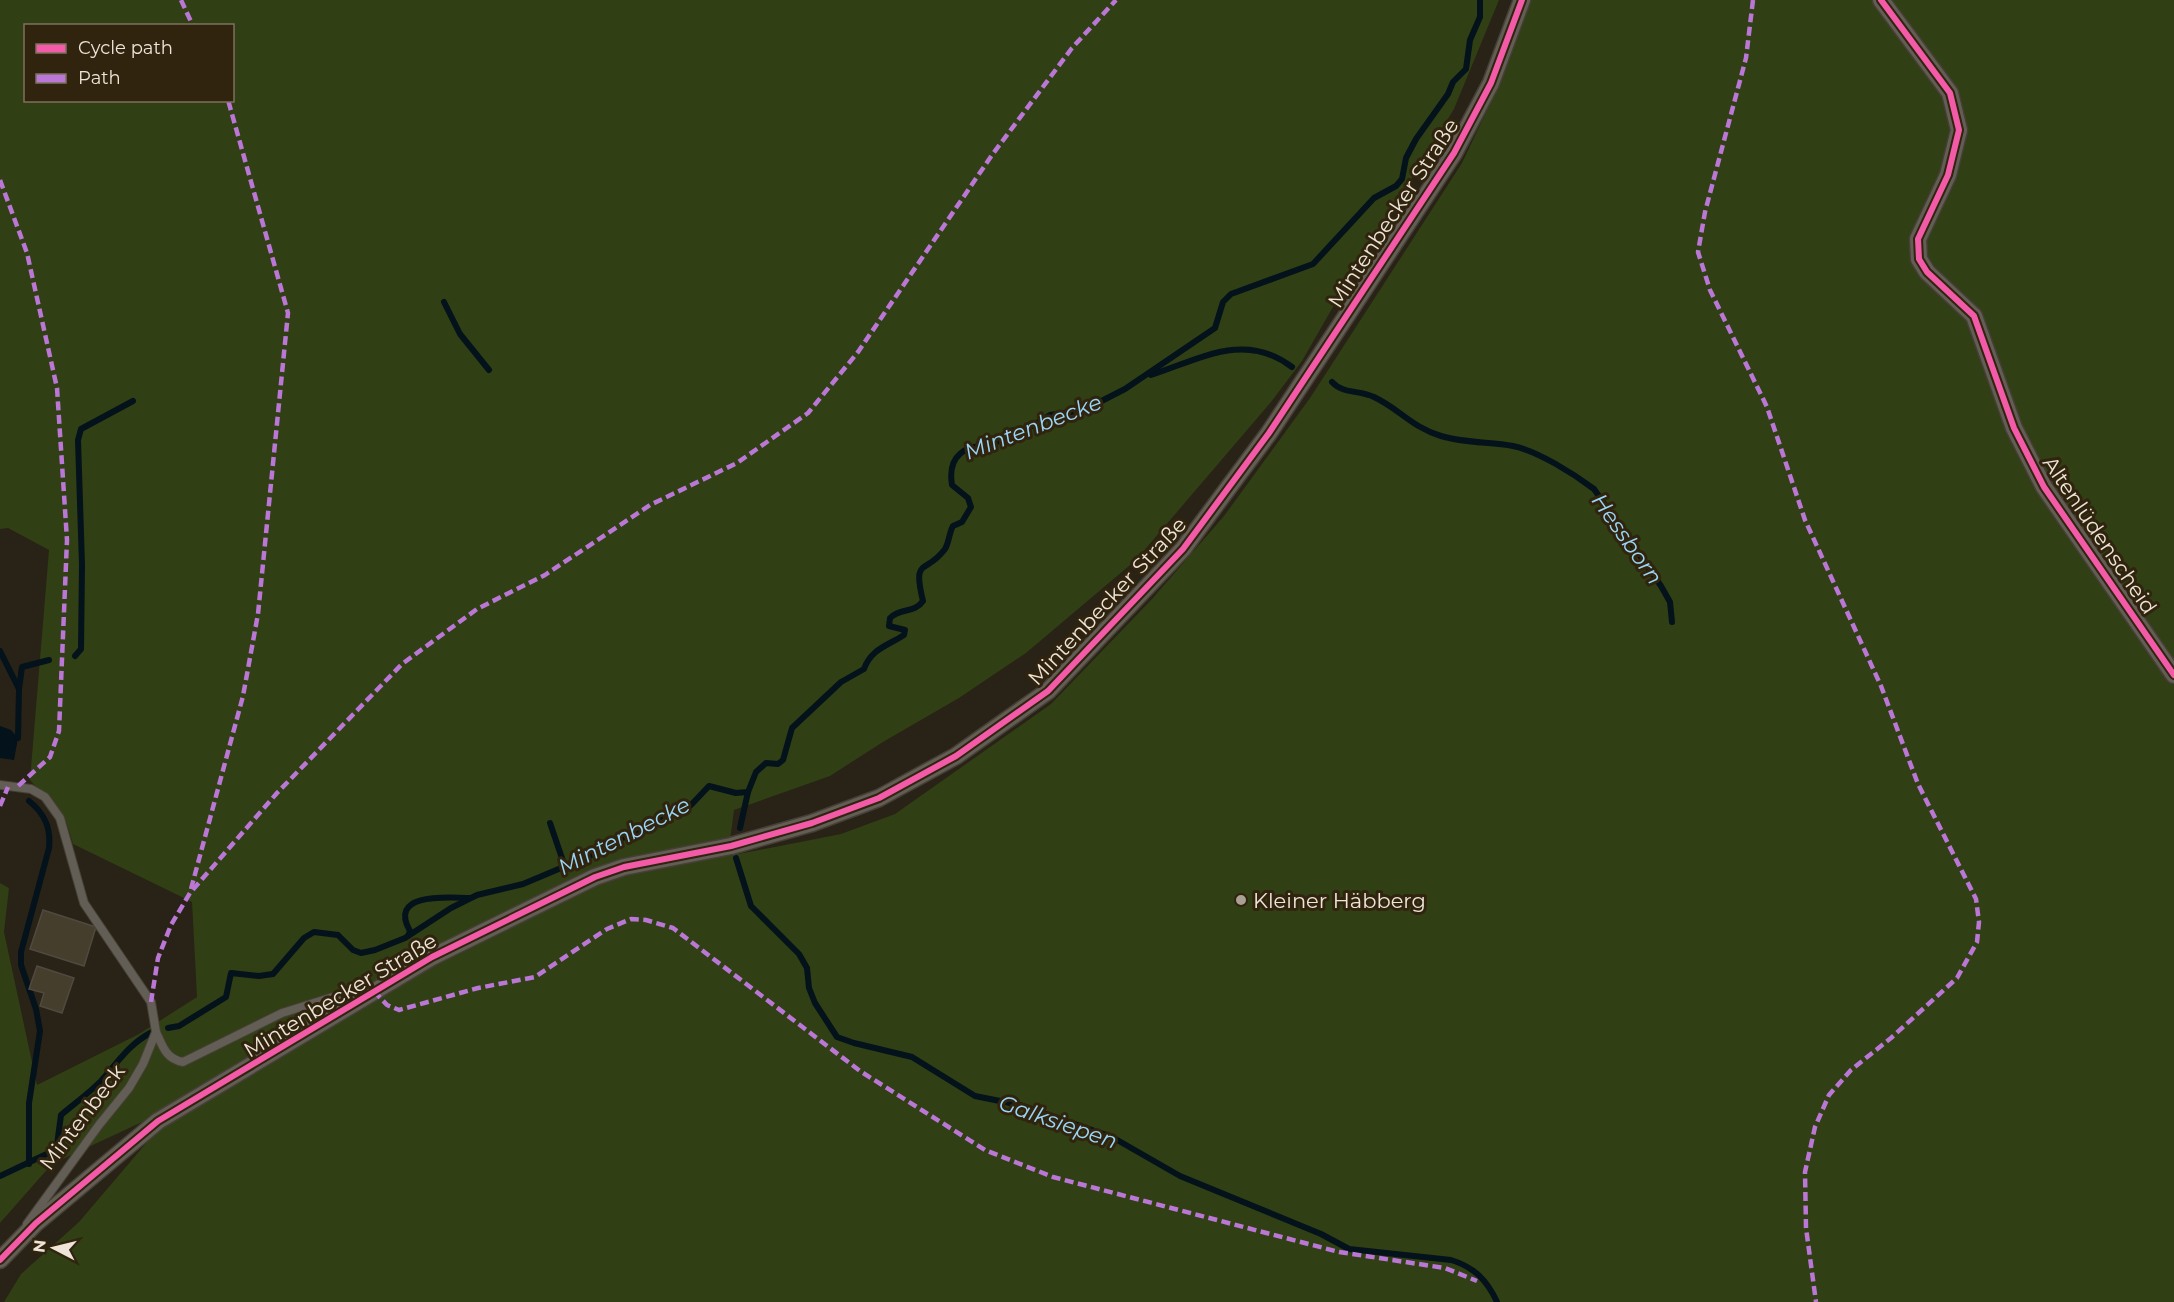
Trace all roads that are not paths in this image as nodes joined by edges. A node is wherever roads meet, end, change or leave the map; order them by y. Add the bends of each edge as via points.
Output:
1 (1522, 0) edge
2 (1881, 0) edge
3 (2174, 675) edge
4 (0, 785) edge
5 (374, 991) junction
6 (156, 1032) junction
7 (17, 1240) junction
8 (0, 1260) edge

1 - 5 street, Mintenbecker Straße via 1491,83 1454,153 1269,433 1183,549 1048,691 956,756 879,798 812,824 731,846 624,867 595,878 432,957
2 - 3 street, Altenlüdenscheid via 1950,93 1959,130 1948,175 1918,239 1919,259 1927,272 1974,316 2014,428 2044,487
4 - 6 lane via 32,789 45,797 60,818 84,903 151,1002
5 - 6 lane via 336,996 282,1013 183,1062 165,1053
5 - 7 street, Mintenbecker Straße via 158,1121
6 - 7 lane, Mintenbeck via 144,1064 129,1088 36,1209
7 - 8 street, Mintenbecker Straße

